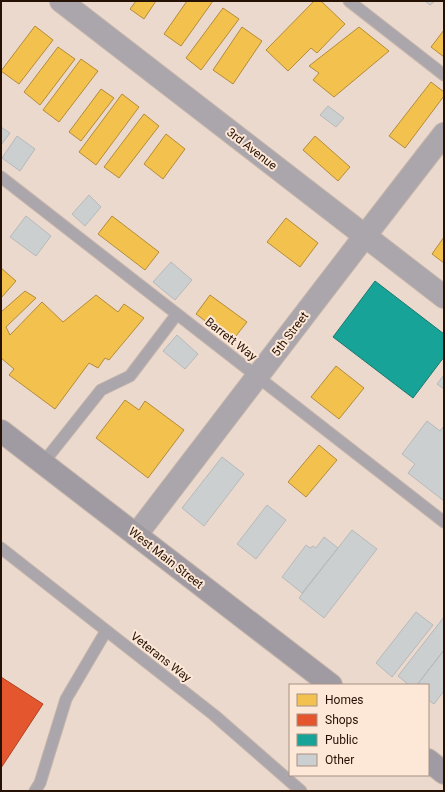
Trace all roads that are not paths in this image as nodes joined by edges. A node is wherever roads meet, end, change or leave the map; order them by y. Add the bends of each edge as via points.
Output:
1 (61, 1) edge
2 (349, 1) edge
3 (444, 75) edge
4 (444, 134) edge
5 (1, 177) edge
6 (364, 236) junction
7 (444, 298) edge
8 (177, 314) junction
9 (258, 376) junction
10 (1, 431) edge
11 (43, 463) junction
12 (444, 522) edge
13 (136, 535) junction
14 (1, 548) edge
15 (106, 631) junction
16 (330, 684) edge
17 (429, 761) edge
18 (444, 773) edge
19 (35, 791) edge
20 (301, 791) edge

1 - 6 street, 3rd Avenue
2 - 3 lane
4 - 6 street, 5th Street
5 - 8 lane, Barrett Way
6 - 7 street, 3rd Avenue
6 - 9 street, 5th Street
8 - 9 lane, Barrett Way
8 - 11 lane via 130,376 101,390
9 - 12 lane, Barrett Way
9 - 13 street, 5th Street
10 - 11 main road, West Main Street
11 - 13 main road, West Main Street
13 - 16 main road, West Main Street
14 - 15 lane, Veterans Way
15 - 19 lane via 66,699 40,783
15 - 20 lane, Veterans Way via 214,715
17 - 18 main road

